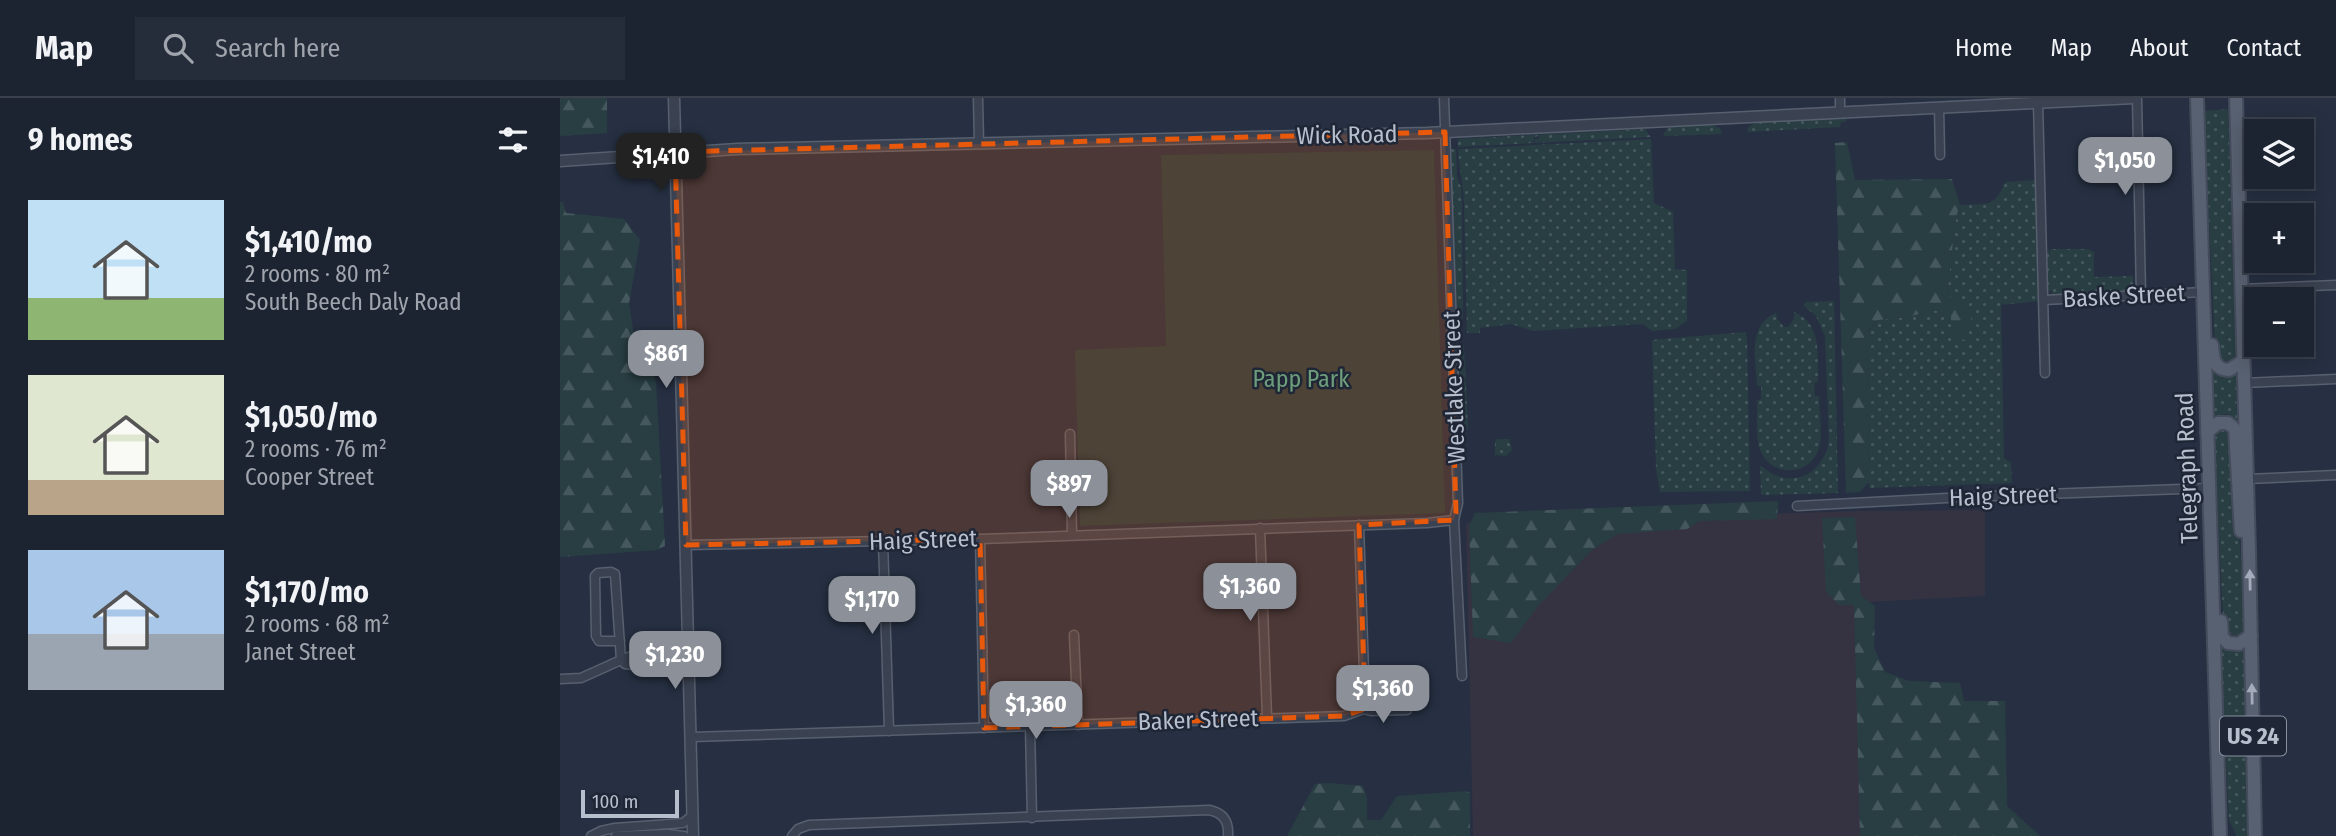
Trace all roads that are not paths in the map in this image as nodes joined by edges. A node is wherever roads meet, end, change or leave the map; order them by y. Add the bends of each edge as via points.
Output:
1 (674, 98) edge
2 (978, 98) edge
3 (1444, 98) edge
4 (1840, 98) edge
5 (2136, 98) edge
6 (2197, 98) edge
7 (2236, 98) edge
8 (2038, 103) junction
9 (1939, 108) junction
10 (1840, 113) junction
11 (1444, 132) junction
12 (979, 143) junction
13 (675, 152) junction
14 (1940, 155) dead end
15 (560, 161) edge
16 (2203, 254) junction
17 (2336, 285) edge
18 (2241, 289) junction
19 (2204, 292) junction
20 (2141, 295) junction
21 (2044, 300) junction
22 (2243, 361) junction
23 (2045, 373) dead end
24 (2336, 379) edge
25 (2245, 383) junction
26 (2207, 432) junction
27 (1070, 434) dead end
28 (2336, 475) edge
29 (2247, 479) junction
30 (2209, 488) junction
31 (2209, 502) junction
32 (1797, 506) dead end
33 (1454, 520) junction
34 (1359, 525) junction
35 (1260, 528) junction
36 (1072, 534) junction
37 (980, 538) junction
38 (883, 541) junction
39 (686, 545) junction
40 (2249, 550) junction
41 (1074, 635) dead end
42 (2251, 635) junction
43 (620, 641) junction
44 (689, 656) junction
45 (621, 660) junction
46 (1462, 676) dead end
47 (560, 678) edge
48 (1363, 709) junction
49 (1408, 710) dead end
50 (1267, 717) junction
51 (1079, 725) junction
52 (1030, 726) junction
53 (2217, 726) junction
54 (984, 728) junction
55 (889, 731) junction
56 (692, 737) junction
57 (693, 815) junction
58 (1032, 818) junction
59 (591, 836) edge
60 (616, 836) edge
61 (684, 836) edge
62 (693, 836) edge
63 (792, 836) edge
64 (1228, 836) edge
65 (2220, 836) edge
66 (2228, 836) edge
67 (2255, 836) edge

1 - 13 street
2 - 12 street
3 - 11 street, Westlake Street
4 - 10 street
5 - 8 street, Wick Road
5 - 20 street
6 - 16 main road, Telegraph Road / US 24
7 - 18 main road, US 24
8 - 9 street, Wick Road
8 - 21 street
9 - 10 street, Wick Road
9 - 14 street
10 - 11 street, Wick Road
11 - 12 street, Wick Road
11 - 33 street, Westlake Street via 1458,496
12 - 13 street, Wick Road
13 - 15 street, Wick Road
13 - 39 street
16 - 19 main road, Telegraph Road / US 24
16 - 22 main road via 2210,272 2214,360 2229,370
17 - 18 street
18 - 22 main road, US 24
19 - 20 street, Baske Street
19 - 26 main road, Telegraph Road / US 24
20 - 21 street, Baske Street
21 - 23 street
22 - 25 main road, US 24
24 - 25 street
25 - 29 main road, US 24
26 - 30 main road, Telegraph Road / US 24
26 - 40 main road via 2218,423 2235,429 2241,533
27 - 36 street
28 - 29 street
29 - 40 main road, US 24
30 - 31 main road, Telegraph Road / US 24
30 - 32 street, Haig Street
31 - 42 main road via 2218,546 2221,635 2233,645
31 - 53 main road, Telegraph Road / US 24
33 - 34 street, Haig Street
33 - 46 street, Westlake Street
34 - 35 street, Haig Street
34 - 48 street
35 - 36 street, Haig Street
35 - 50 street
36 - 37 street, Haig Street
37 - 38 street, Haig Street
37 - 54 street
38 - 39 street, Haig Street
38 - 55 street
39 - 44 street
42 -> 40 main road, US 24
41 - 51 street
67 -> 42 main road, US 24
43 - 43 street via 615,574 600,572 595,576 596,636 599,641
43 - 45 street
44 - 45 street via 636,654
44 - 56 street
45 - 47 street via 581,678
48 - 49 street, Baker Street
48 - 50 street, Baker Street via 1344,716
50 - 51 street, Baker Street
51 - 52 street, Baker Street
52 - 54 street, Baker Street
52 - 58 street
53 - 65 main road, Telegraph Road / US 24
53 - 66 main road via 2224,753
54 - 55 street, Baker Street
55 - 56 street, Baker Street
56 - 57 street
57 - 59 street via 683,823 615,828
57 - 62 street
58 - 63 street via 809,824
58 - 64 street via 1209,810 1223,817
60 - 61 street

